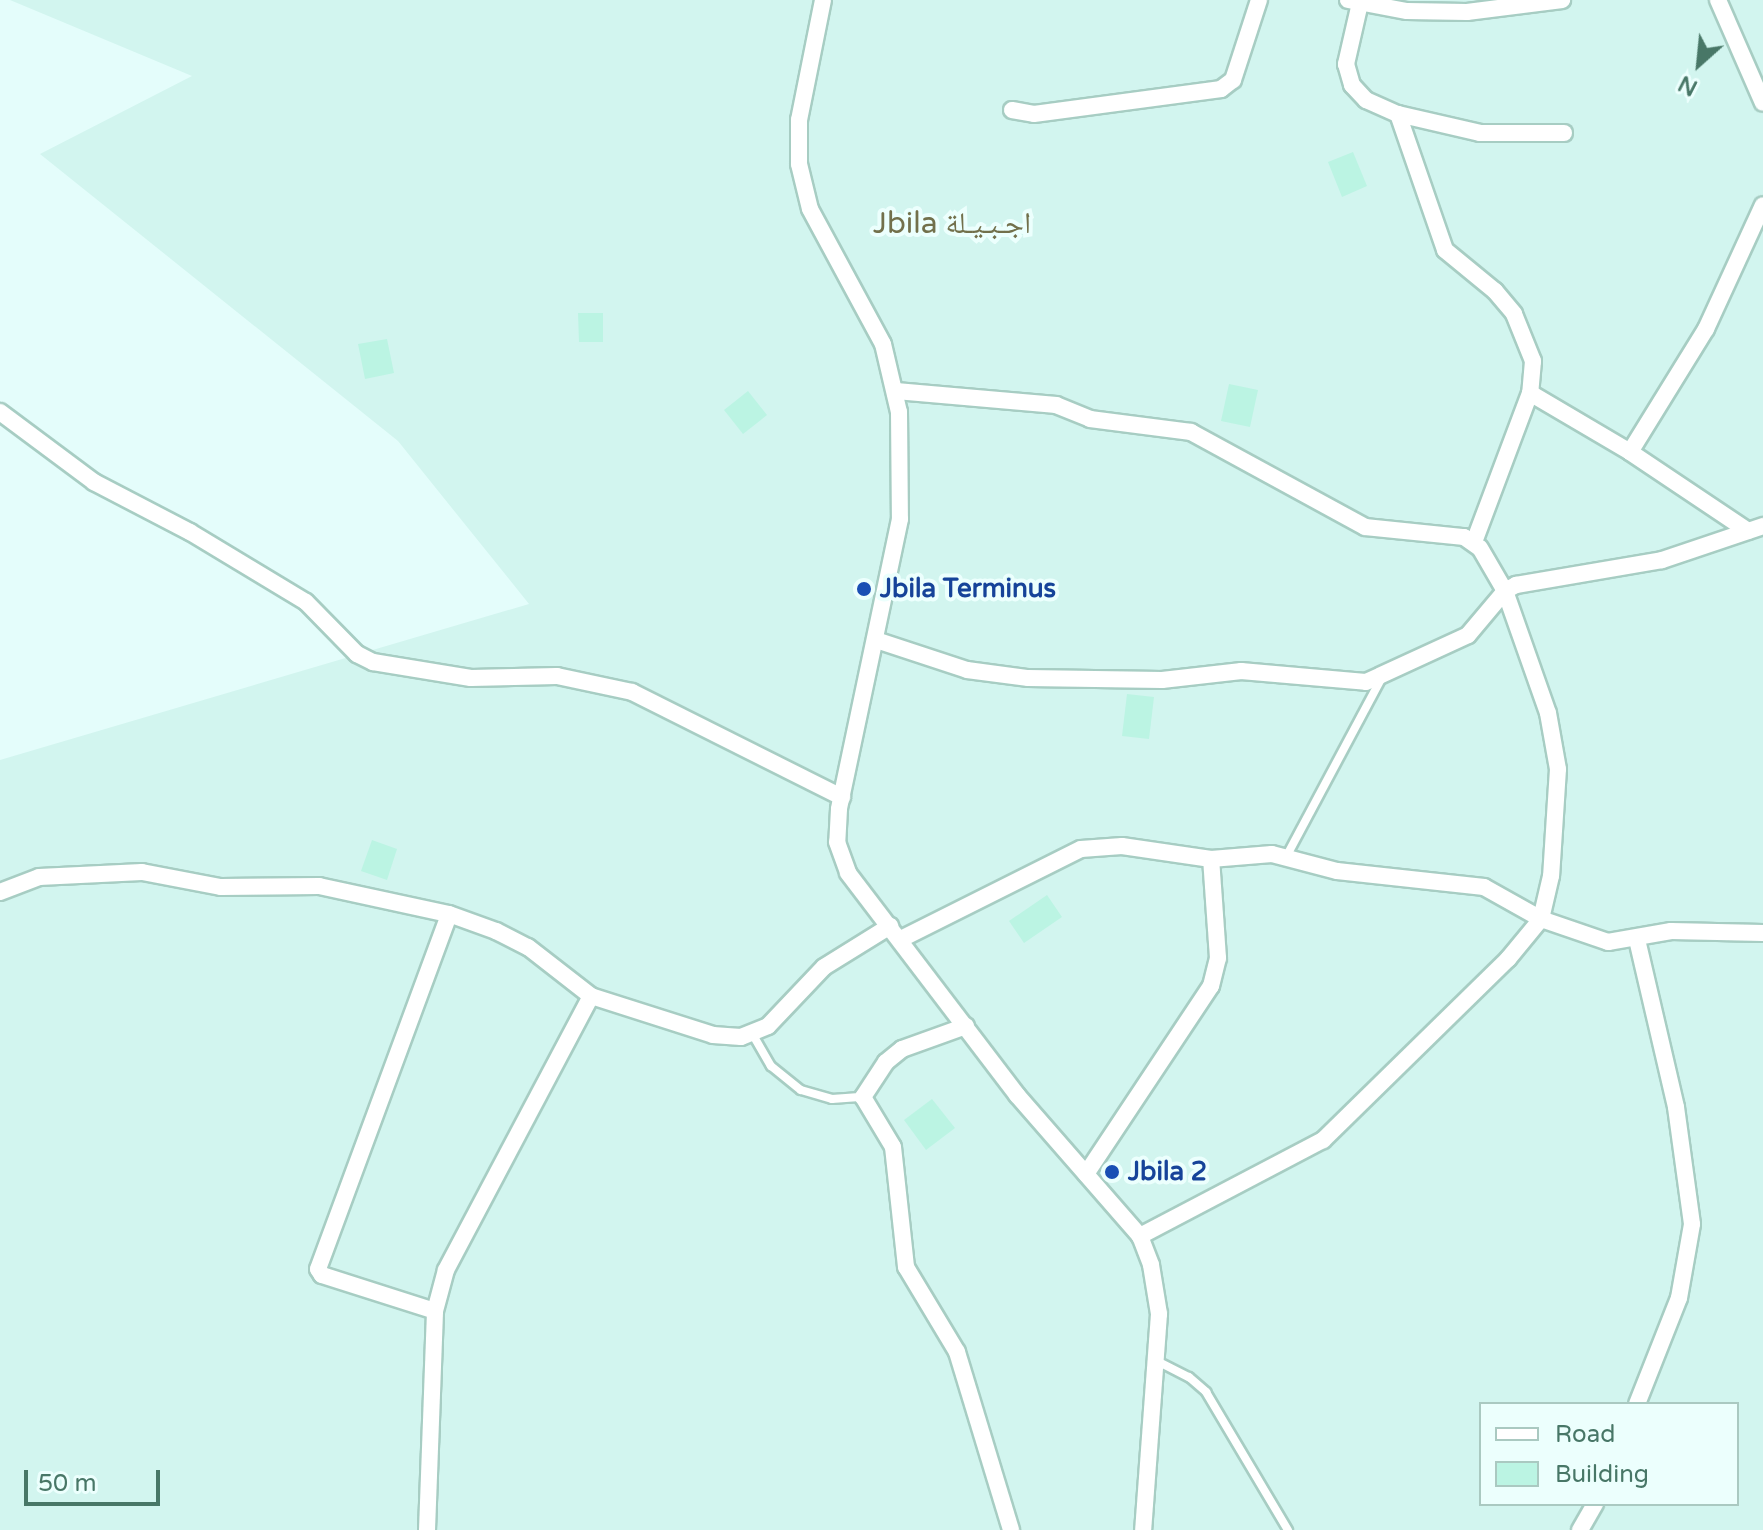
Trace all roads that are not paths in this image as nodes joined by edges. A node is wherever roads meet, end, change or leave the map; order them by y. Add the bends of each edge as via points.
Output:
1 (823, 0) edge
2 (1259, 0) edge
3 (1562, 0) edge
4 (1718, 0) edge
5 (1354, 2) edge
6 (1763, 103) edge
7 (1012, 110) dead end
8 (1398, 114) junction
9 (1564, 133) dead end
10 (1763, 205) edge
11 (896, 391) junction
12 (1530, 393) junction
13 (0, 412) edge
14 (1630, 452) junction
15 (1755, 528) edge
16 (1474, 542) junction
17 (1505, 591) junction
18 (876, 640) junction
19 (1381, 679) junction
20 (842, 797) junction
21 (1286, 857) junction
22 (1211, 859) junction
23 (0, 892) edge
24 (449, 914) junction
25 (1541, 919) junction
26 (895, 933) junction
27 (1763, 933) edge
28 (1637, 939) junction
29 (591, 996) junction
30 (966, 1026) junction
31 (753, 1035) junction
32 (863, 1097) junction
33 (1086, 1174) junction
34 (1140, 1236) junction
35 (435, 1311) junction
36 (1157, 1361) junction
37 (1638, 1402) edge
38 (1594, 1506) edge
39 (427, 1530) edge
40 (1011, 1530) edge
41 (1143, 1530) edge
42 (1288, 1530) edge
43 (1580, 1530) edge

1 - 11 street via 799,120 799,164 810,209 883,344
2 - 7 street via 1233,80 1221,89 1034,114
3 - 5 street via 1467,12
4 - 6 street
5 - 8 street via 1346,64 1352,85 1366,100
8 - 9 street via 1480,133
8 - 12 street via 1445,250 1514,314 1533,361
10 - 14 street via 1706,329
11 - 16 street via 1056,405 1090,419 1191,432 1365,527 1434,531
11 - 18 street via 900,519
12 - 14 street
12 - 16 street
13 - 20 street via 94,482 306,602 357,654 373,662 471,678 557,676 632,692
14 - 15 street
15 - 17 street via 1662,560
16 - 17 street
17 - 19 street via 1468,635
17 - 25 street via 1548,713 1558,769 1551,876
18 - 19 street via 967,670 1028,678 1162,680 1241,671
18 - 20 street
19 - 21 lane
20 - 26 street via 837,842 848,873
21 - 22 street
21 - 25 street via 1360,875 1484,887
22 - 26 street via 1122,846 1081,849
22 - 33 street via 1218,958 1211,986
23 - 24 street via 39,877 142,872 221,887 319,886
24 - 29 street via 528,947
24 - 35 street via 318,1269 322,1275
25 - 28 street via 1608,942
25 - 34 street via 1508,959 1323,1140
26 - 30 street
26 - 31 street via 824,967
27 - 28 street via 1671,931
28 - 37 street via 1676,1107 1692,1224 1679,1298
29 - 31 street via 713,1035
29 - 35 street via 516,1144 464,1228
30 - 32 street via 902,1049 886,1062
30 - 33 street
31 - 32 lane via 771,1066 801,1090 832,1099
32 - 40 street via 893,1147 906,1267 957,1352
33 - 34 street
34 - 36 street via 1156,1288
35 - 39 street
36 - 41 street
36 - 42 lane via 1206,1392
38 - 43 street

